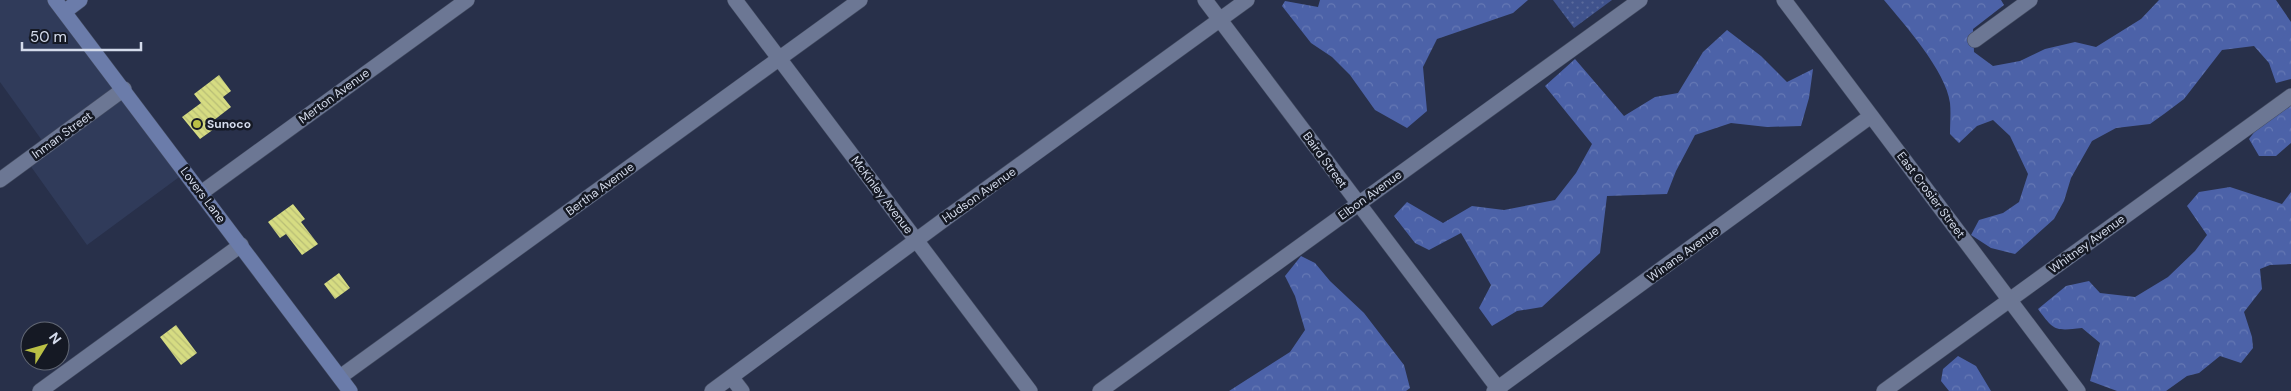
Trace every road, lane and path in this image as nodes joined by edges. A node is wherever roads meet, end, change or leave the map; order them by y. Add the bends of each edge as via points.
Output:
1 (80, 0) edge
2 (467, 0) edge
3 (735, 0) edge
4 (860, 0) edge
5 (1205, 0) edge
6 (1247, 0) edge
7 (1640, 0) edge
8 (1784, 0) edge
9 (2030, 0) edge
10 (59, 6) edge
11 (1220, 20) junction
12 (1975, 40) dead end
13 (779, 59) junction
14 (124, 89) junction
15 (2291, 96) edge
16 (1871, 116) junction
17 (0, 180) edge
18 (201, 192) junction
19 (1358, 204) junction
20 (916, 240) junction
21 (241, 245) junction
22 (2009, 300) junction
23 (340, 377) junction
24 (732, 378) junction
25 (1497, 390) edge
26 (40, 391) edge
27 (350, 391) edge
28 (712, 391) edge
29 (742, 391) edge
30 (1030, 391) edge
31 (1100, 391) edge
32 (1884, 391) edge
33 (2078, 391) edge

1 - 10 street
2 - 18 street, Merton Avenue
3 - 13 street, McKinley Avenue
4 - 13 street, Bertha Avenue
5 - 11 street, Baird Street
6 - 11 street, Hudson Avenue
7 - 19 street, Elbon Avenue
8 - 16 street, East Crosier Street
9 - 12 street
10 - 14 street, Lovers Lane
11 - 19 street, Baird Street
11 - 20 street, Hudson Avenue
13 - 20 street, McKinley Avenue
13 - 23 street, Bertha Avenue
14 - 17 street, Inman Street
14 - 18 street, Lovers Lane
15 - 22 street, Whitney Avenue
16 - 22 street, East Crosier Street
16 - 25 street, Winans Avenue
18 - 21 street, Lovers Lane
19 - 25 street, Baird Street
19 - 31 street, Elbon Avenue
20 - 24 street, Hudson Avenue via 773,344
20 - 30 street, McKinley Avenue
21 - 23 street, Lovers Lane
21 - 26 street
22 - 32 street, Whitney Avenue
22 - 33 street, East Crosier Street
23 - 27 street, Lovers Lane
24 - 28 street, Hudson Avenue
24 - 29 street

